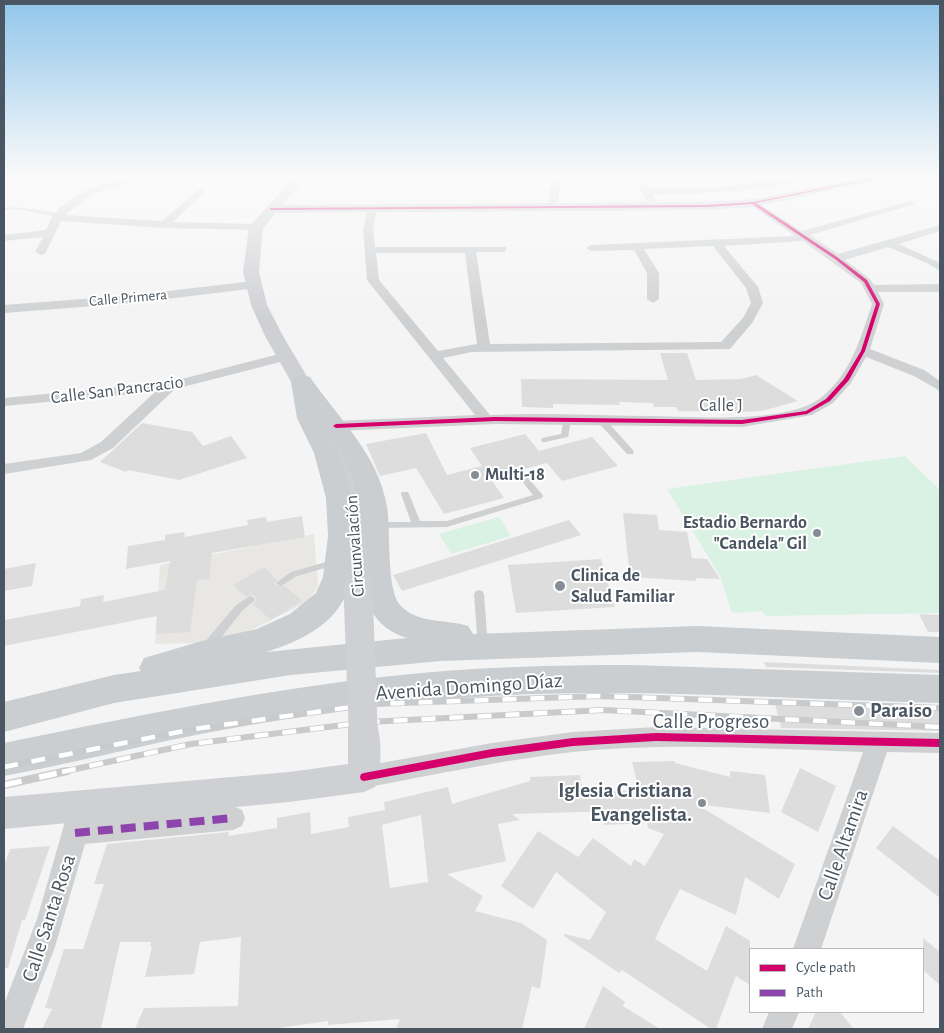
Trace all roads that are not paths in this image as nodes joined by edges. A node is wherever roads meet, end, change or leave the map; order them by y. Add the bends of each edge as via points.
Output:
1 (55, 224) edge
2 (154, 224) edge
3 (258, 224) edge
4 (369, 224) edge
5 (786, 224) edge
6 (843, 224) edge
7 (164, 225) joint
8 (256, 227) junction
9 (940, 228) edge
10 (50, 233) junction
11 (804, 236) junction
12 (4, 238) edge
13 (716, 243) junction
14 (889, 244) junction
15 (637, 246) junction
16 (591, 248) dead end
17 (470, 249) junction
18 (502, 249) dead end
19 (370, 250) junction
20 (41, 252) dead end
21 (836, 258) junction
22 (940, 268) edge
23 (253, 285) junction
24 (940, 288) edge
25 (870, 289) junction
26 (652, 299) dead end
27 (4, 308) edge
28 (484, 348) junction
29 (863, 351) junction
30 (287, 356) junction
31 (436, 356) junction
32 (170, 386) junction
33 (304, 386) junction
34 (940, 387) edge
35 (4, 402) edge
36 (486, 419) junction
37 (567, 420) junction
38 (601, 420) junction
39 (336, 426) junction
40 (545, 440) dead end
41 (630, 452) dead end
42 (4, 469) edge
43 (524, 479) dead end
44 (405, 494) dead end
45 (417, 525) junction
46 (374, 526) junction
47 (339, 561) junction
48 (281, 582) dead end
49 (479, 594) dead end
50 (250, 600) dead end
51 (482, 634) junction
52 (574, 642) junction
53 (940, 650) edge
54 (202, 654) junction
55 (114, 688) junction
56 (940, 689) edge
57 (4, 717) edge
58 (879, 740) junction
59 (940, 743) edge
60 (4, 760) edge
61 (364, 777) junction
62 (4, 813) edge
63 (233, 818) dead end
64 (78, 819) junction
65 (807, 948) edge
66 (784, 1013) edge
67 (8, 1029) edge
68 (777, 1029) edge

1 - 10 street
2 - 7 street
3 - 8 main road
4 - 19 street
5 - 11 street, Calle J
6 - 11 street
7 - 8 street
8 - 23 main road, Circunvalación via 251,272
9 - 14 street
10 - 12 street
10 - 20 street
11 - 13 street via 787,240
11 - 21 street, Calle J
13 - 15 street
13 - 28 street via 752,287 757,303 748,320 725,346
14 - 21 street
14 - 22 street via 931,261
15 - 16 street
15 - 26 street via 653,273
17 - 18 street
17 - 19 street
17 - 28 street
19 - 31 street via 373,280
21 - 25 street, Calle J via 866,281
23 - 27 street, Calle Primera via 134,299
23 - 30 main road, Circunvalación via 259,305
24 - 25 street
25 - 29 street, Calle J via 878,304
28 - 31 street
29 - 34 street via 919,373
29 - 38 street, Calle J via 846,380 828,400 807,412 742,422
30 - 32 street, Calle San Pancracio
30 - 33 main road, Circunvalación
31 - 36 street
32 - 35 street, Calle San Pancracio
32 - 42 street via 107,445 85,457
33 - 39 main road
33 - 47 main road via 308,418 327,453 337,488 342,536
33 - 61 main road, Circunvalación, bridge via 341,456 356,508
36 - 37 street, Calle J
36 - 39 street, Calle J
37 - 38 street, Calle J
37 - 40 lane via 565,435
38 - 41 lane
39 - 46 main road via 361,466 374,505
43 - 45 lane via 539,496 447,524
44 - 45 lane
45 - 46 lane
46 - 51 main road via 377,585 382,605 391,617 401,624 435,633
47 - 48 lane via 294,574
47 - 54 main road via 338,577 327,601 301,623 262,641
49 - 51 lane
50 - 54 lane via 239,608
51 - 52 main road via 519,632
52 - 53 main road, Avenida Domingo Díaz via 697,639
52 - 55 main road, Avenida Domingo Díaz via 441,648 291,662
54 - 55 main road via 147,671
55 - 57 main road, Avenida Domingo Díaz
56 - 60 main road, Avenida Domingo Díaz via 702,678 447,685 206,717
58 - 59 street, Calle Progreso
58 - 61 street, Calle Progreso via 656,737 573,742 492,752
58 - 65 street, Calle Altamira
61 - 64 main road
62 - 64 main road
63 - 64 street
64 - 67 street, Calle Santa Rosa via 53,914
66 - 68 street

